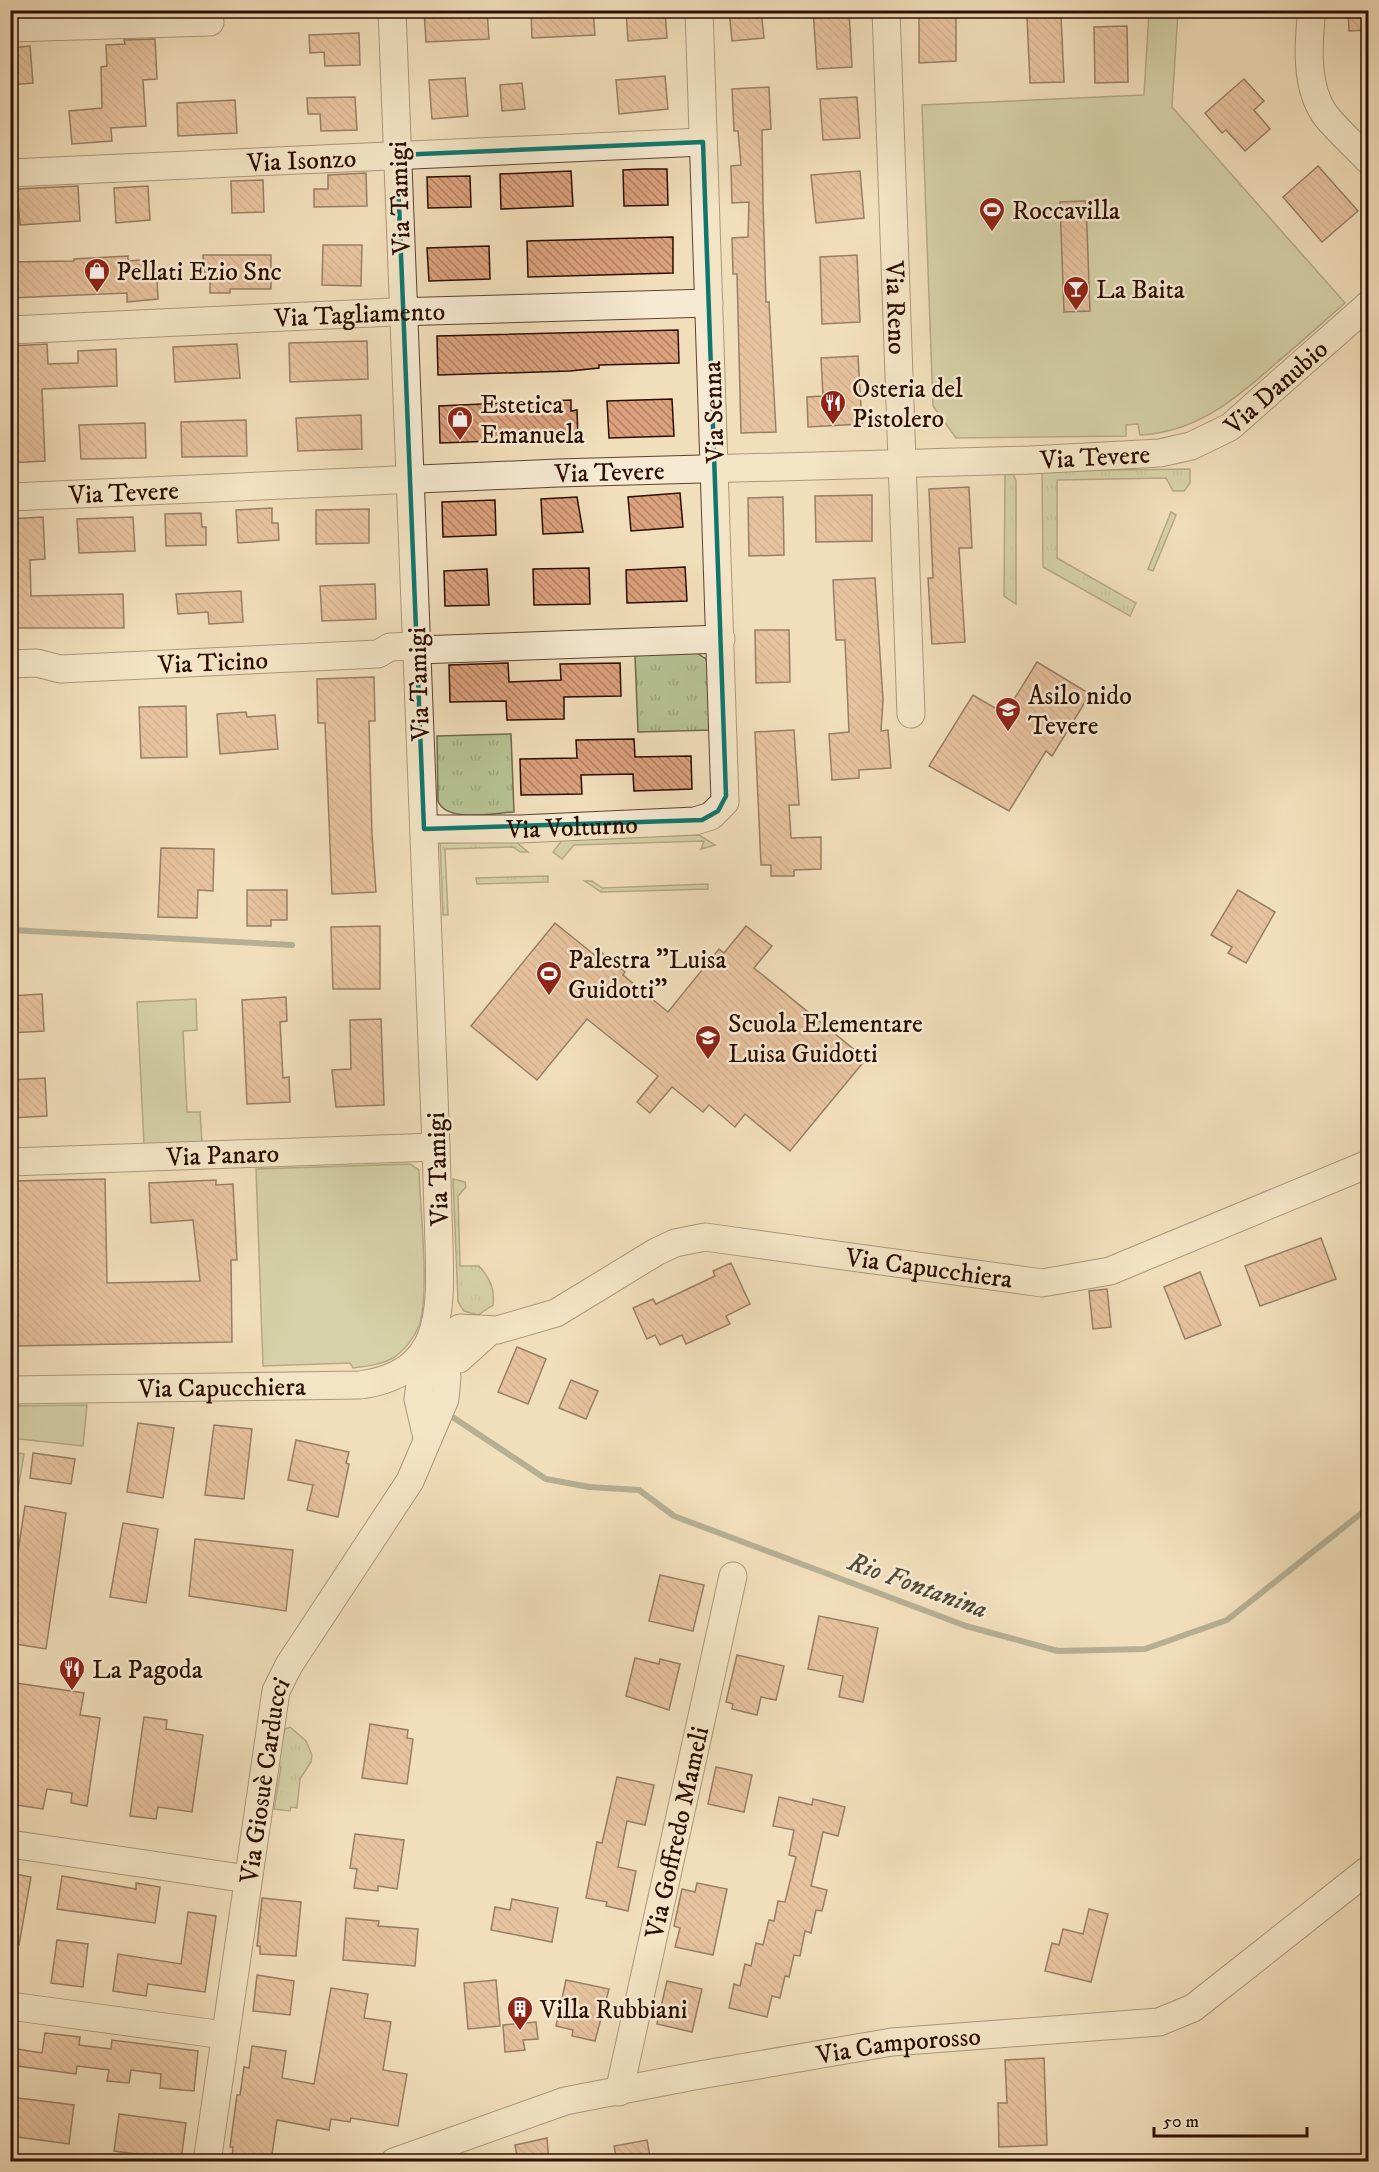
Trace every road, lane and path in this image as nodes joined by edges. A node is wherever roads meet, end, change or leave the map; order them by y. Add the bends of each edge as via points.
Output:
1 (392, 10) edge
2 (699, 10) edge
3 (886, 10) edge
4 (1312, 10) edge
5 (210, 22) dead end
6 (10, 28) edge
7 (703, 142) junction
8 (397, 155) junction
9 (1368, 160) edge
10 (10, 173) edge
11 (709, 303) junction
12 (1368, 305) edge
13 (402, 312) junction
14 (10, 330) edge
15 (1208, 439) joint
16 (903, 462) junction
17 (715, 468) junction
18 (410, 479) junction
19 (10, 497) edge
20 (721, 639) junction
21 (416, 648) junction
22 (10, 664) edge
23 (911, 714) dead end
24 (718, 811) joint
25 (424, 829) junction
26 (436, 1147) junction
27 (10, 1162) edge
28 (1368, 1164) edge
29 (424, 1354) junction
30 (389, 1380) junction
31 (10, 1390) edge
32 (427, 1438) junction
33 (734, 1575) dead end
34 (10, 1844) edge
35 (1368, 1870) edge
36 (248, 1879) junction
37 (10, 2006) edge
38 (224, 2035) junction
39 (619, 2092) junction
40 (207, 2162) edge
41 (394, 2162) edge

1 - 8 street, Via Tamigi
2 - 7 street, Via Senna
3 - 16 street, Via Reno
4 - 9 street via 1309,59 1315,92 1325,114
5 - 6 street
7 - 8 street, Via Isonzo
7 - 11 street, Via Senna
8 - 10 street, Via Isonzo
8 - 13 street, Via Tamigi
11 - 13 street, Via Tagliamento
11 - 17 street, Via Senna
12 - 15 street, Via Danubio via 1230,427
13 - 14 street, Via Tagliamento
13 - 18 street, Via Tamigi
15 - 16 street, Via Tevere via 1160,453
16 - 17 street, Via Tevere
16 - 23 street, Via Reno
17 - 18 street, Via Tevere
17 - 20 street, Via Senna
18 - 19 street, Via Tevere
18 - 21 street, Via Tamigi
20 - 21 street, Via Ticino
20 - 24 street, Via Senna via 726,796
21 - 22 street, Via Ticino via 390,647 378,654 55,669 37,663
21 - 25 street, Via Tamigi
24 - 25 street, Via Volturno via 695,821
25 - 26 street, Via Tamigi
26 - 27 street, Via Panaro
26 - 29 street, Via Tamigi via 441,1292 434,1336
28 - 29 street, Via Capucchiera via 1110,1271 1042,1283 736,1239 705,1237 675,1243 556,1313 490,1331 460,1328
29 - 30 street, Via Capucchiera
29 - 32 street via 418,1399
29 - 32 street, Via Giosuè Carducci via 428,1388 439,1412
30 - 31 street, Via Capucchiera via 330,1388
30 - 32 street
32 - 36 street, Via Giosuè Carducci via 410,1481 294,1657 276,1691
33 - 39 street, Via Goffredo Mameli
34 - 36 street
35 - 39 street, Via Camporosso via 1193,2008 1159,2022 892,2042
36 - 38 street, Via Giosuè Carducci
37 - 38 street
38 - 40 street, Via Giosuè Carducci
39 - 41 street, Via Camporosso via 565,2101

